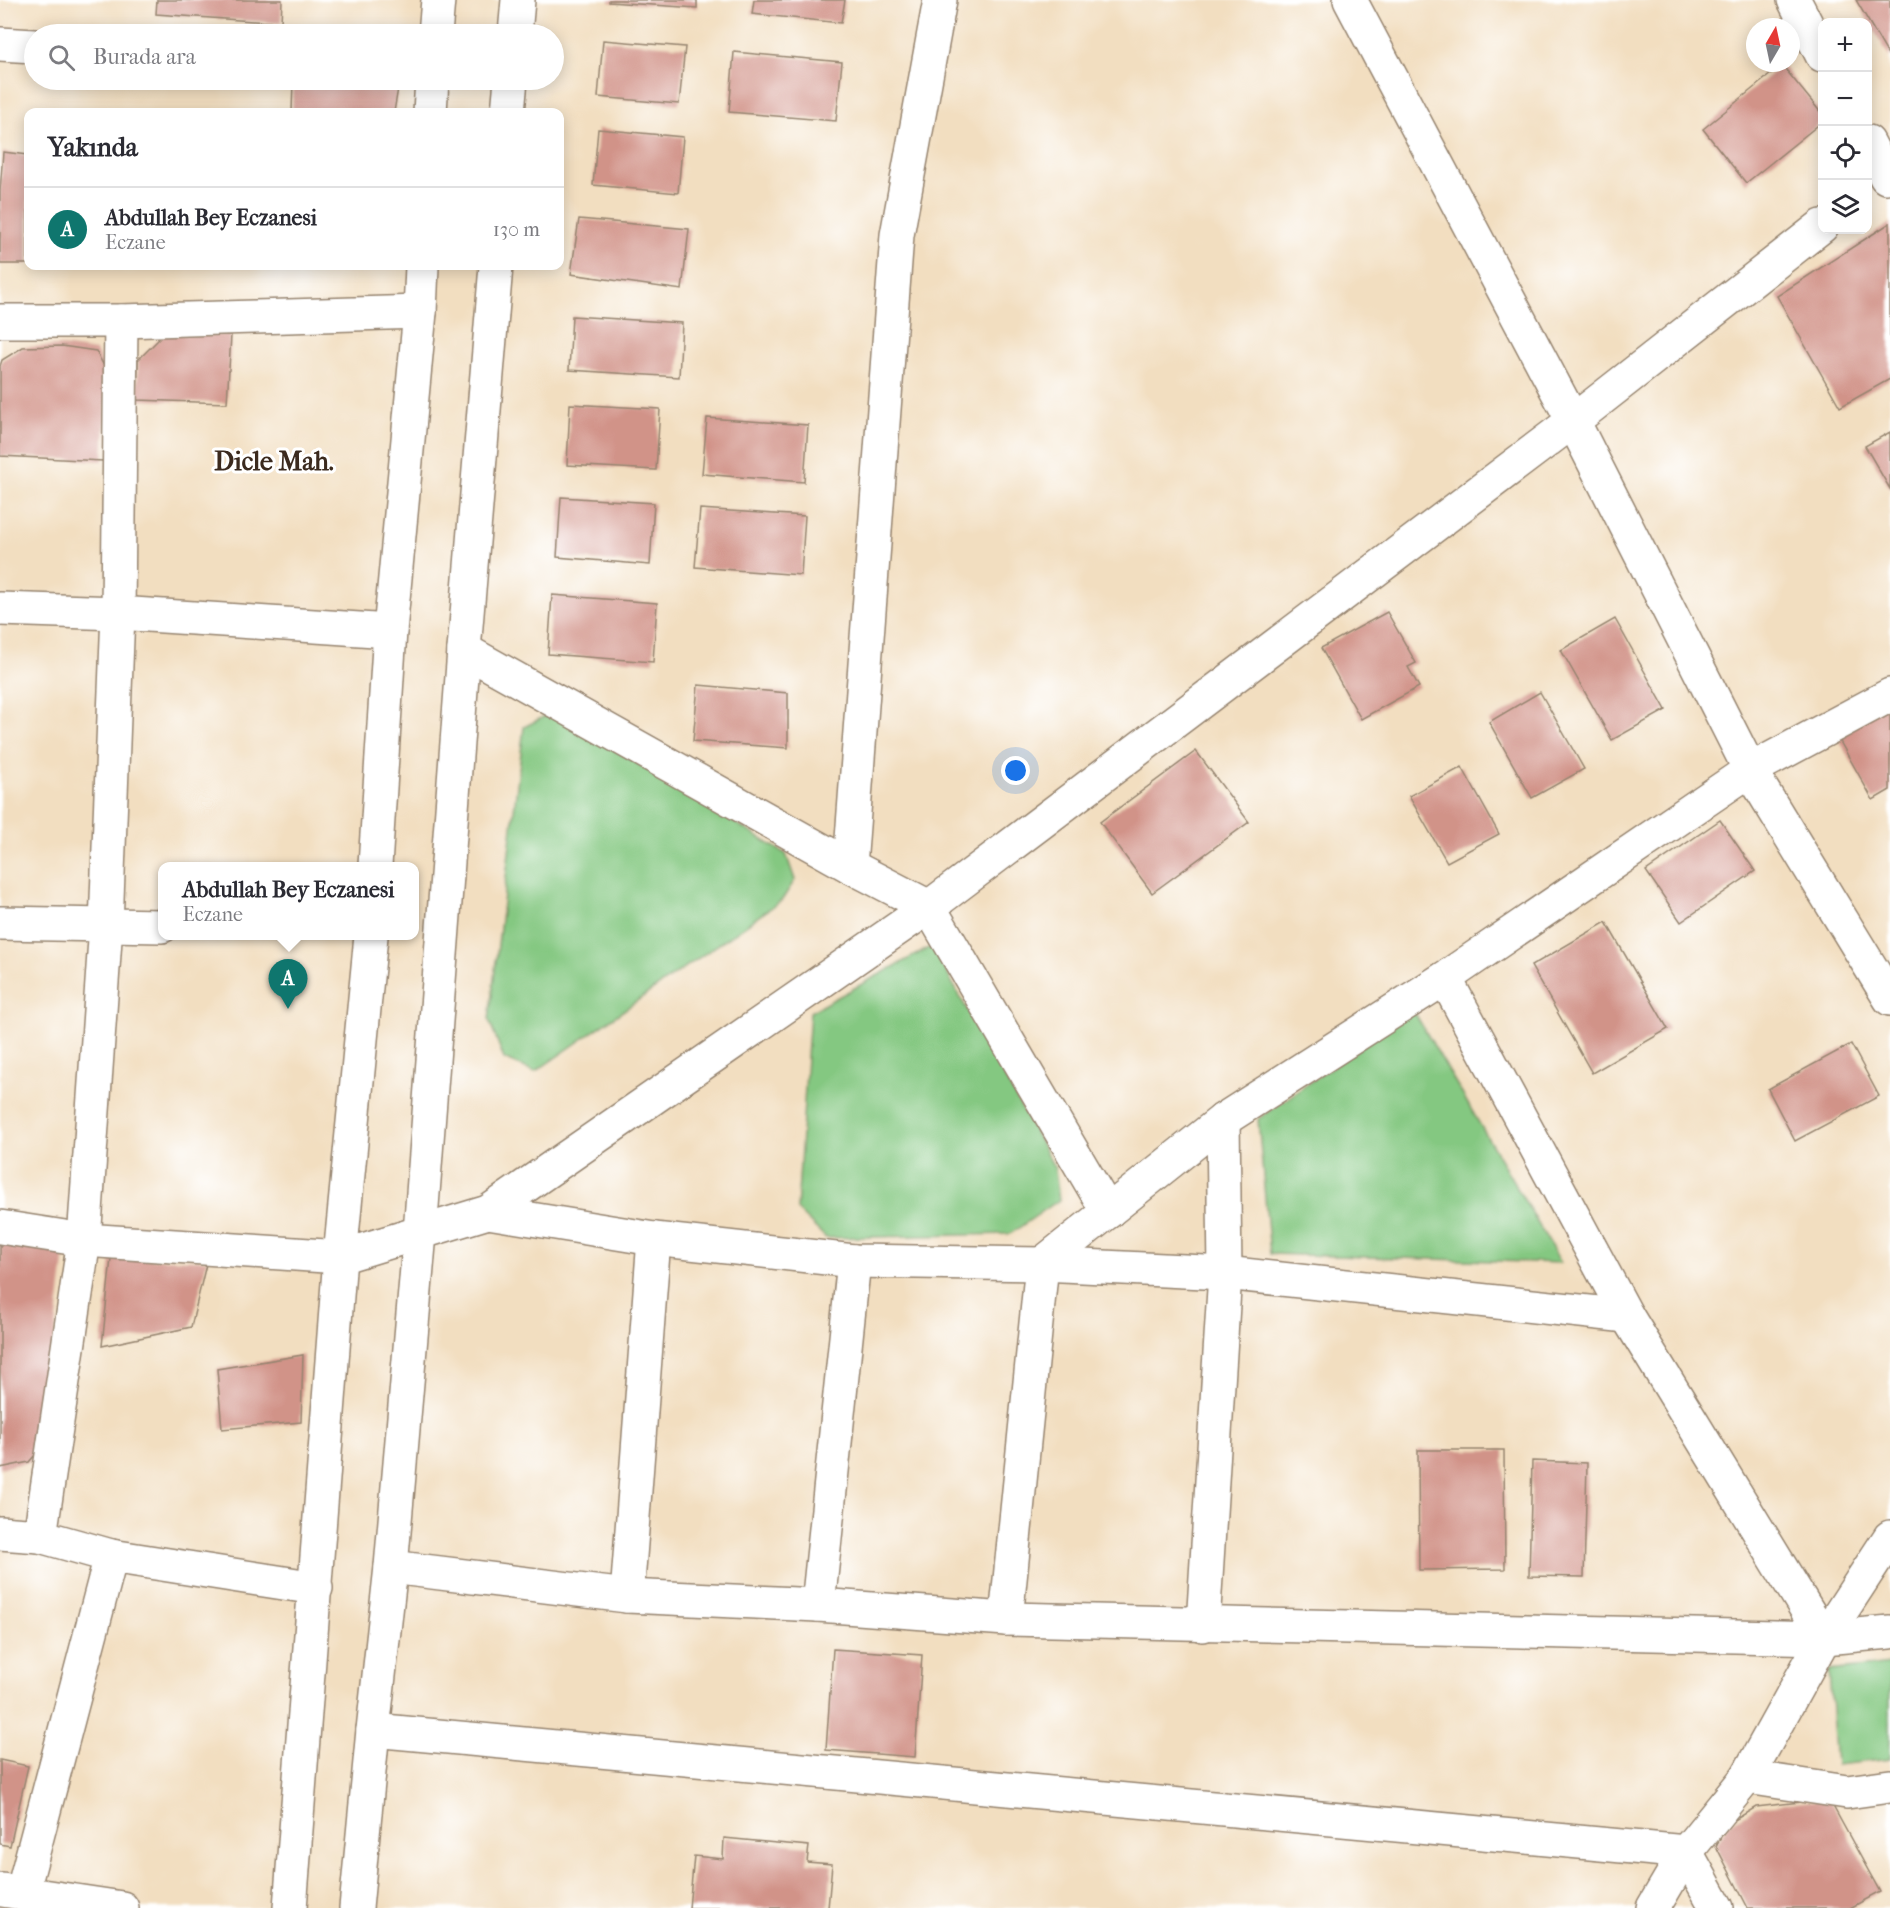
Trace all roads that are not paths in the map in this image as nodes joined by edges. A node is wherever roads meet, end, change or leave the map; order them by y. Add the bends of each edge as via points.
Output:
1 (438, 0) edge
2 (518, 0) edge
3 (940, 0) edge
4 (1350, 0) edge
5 (1794, 0) edge
6 (436, 24) edge
7 (516, 24) edge
8 (0, 44) edge
9 (24, 45) edge
10 (1818, 47) edge
11 (431, 90) edge
12 (510, 90) edge
13 (430, 108) edge
14 (508, 108) edge
15 (1872, 154) edge
16 (1881, 181) edge
17 (1818, 229) edge
18 (422, 270) edge
19 (496, 270) edge
20 (420, 312) junction
21 (0, 321) edge
22 (121, 321) junction
23 (1573, 421) junction
24 (0, 609) edge
25 (118, 614) junction
26 (390, 631) junction
27 (464, 650) junction
28 (1890, 694) edge
29 (1750, 770) junction
30 (375, 862) edge
31 (850, 866) junction
32 (928, 907) junction
33 (0, 923) edge
34 (106, 925) junction
35 (158, 927) edge
36 (371, 940) edge
37 (1445, 978) junction
38 (1890, 999) edge
39 (1223, 1120) junction
40 (488, 1212) junction
41 (1108, 1212) junction
42 (0, 1227) edge
43 (420, 1233) junction
44 (654, 1239) junction
45 (84, 1240) junction
46 (340, 1257) junction
47 (854, 1261) junction
48 (1042, 1264) junction
49 (1225, 1273) junction
50 (1627, 1316) junction
51 (0, 1533) edge
52 (40, 1536) junction
53 (1890, 1537) edge
54 (111, 1556) junction
55 (392, 1567) junction
56 (316, 1588) junction
57 (627, 1596) junction
58 (818, 1605) junction
59 (1006, 1619) junction
60 (1203, 1625) junction
61 (1890, 1632) edge
62 (1824, 1638) junction
63 (373, 1730) junction
64 (1747, 1777) junction
65 (1890, 1786) edge
66 (1686, 1852) junction
67 (11, 1892) edge
68 (122, 1908) edge
69 (290, 1908) edge
70 (356, 1908) edge
71 (1653, 1908) edge
72 (1717, 1908) edge

1 - 6 street
2 - 7 street
3 - 31 street via 897,235
4 - 23 street
5 - 10 street
8 - 9 street
11 - 13 street
12 - 14 street
15 - 16 street
17 - 23 street
18 - 20 street
19 - 27 street
20 - 22 street
20 - 26 street
21 - 22 street
22 - 25 street
23 - 29 street
23 - 32 street
24 - 25 street
25 - 26 street
25 - 34 street
26 - 30 street
27 - 31 street
27 - 43 street
28 - 29 street
29 - 37 street
29 - 38 street
31 - 32 street
32 - 40 street
32 - 41 street
33 - 34 street
34 - 35 street
34 - 45 street
36 - 46 street
37 - 39 street
37 - 50 street
39 - 41 street
39 - 49 street
40 - 43 street
40 - 44 street
41 - 48 street
42 - 45 street
43 - 46 street
43 - 55 street
44 - 47 street
44 - 57 street
45 - 46 street
45 - 52 street
46 - 56 street
47 - 48 street
47 - 58 street
48 - 49 street
48 - 59 street
49 - 50 street
49 - 60 street
50 - 62 street
51 - 52 street
52 - 54 street
53 - 62 street
54 - 56 street
54 - 67 street
55 - 57 street
55 - 63 street
56 - 69 street
57 - 58 street
58 - 59 street
59 - 60 street
60 - 62 street
61 - 62 street
62 - 64 street
63 - 66 street
63 - 70 street
64 - 65 street via 1847,1792
64 - 66 street
66 - 71 street
66 - 72 street
67 - 68 street

